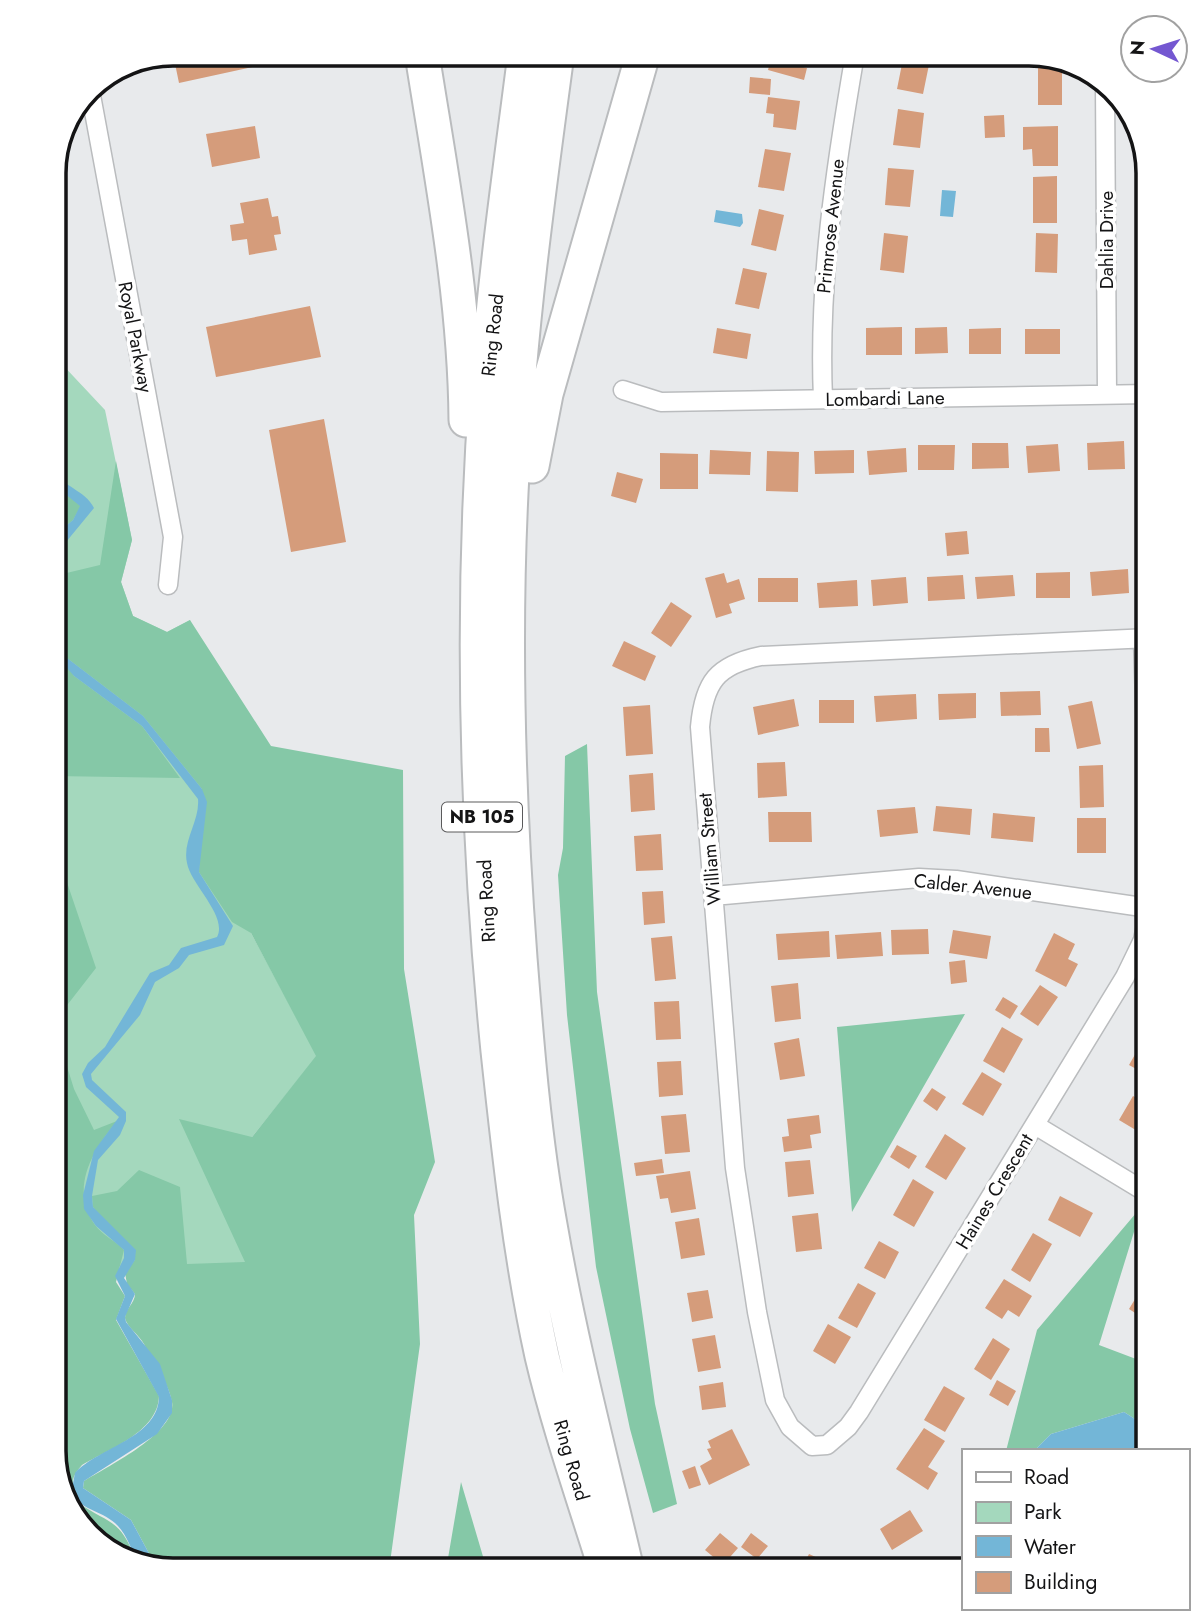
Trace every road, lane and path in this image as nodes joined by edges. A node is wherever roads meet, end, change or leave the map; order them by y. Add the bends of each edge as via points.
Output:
1 (424, 66) edge
2 (524, 66) edge
3 (555, 66) edge
4 (639, 67) edge
5 (853, 67) edge
6 (1105, 98) edge
7 (93, 105) edge
8 (623, 390) dead end
9 (1108, 394) junction
10 (1136, 394) edge
11 (823, 399) junction
12 (168, 585) dead end
13 (1136, 638) edge
14 (479, 765) junction
15 (713, 896) junction
16 (516, 902) junction
17 (1136, 908) edge
18 (1136, 954) edge
19 (1035, 1125) junction
20 (1136, 1186) edge
21 (812, 1446) joint
22 (602, 1558) edge
23 (624, 1558) edge

1 - 14 highway via 462,337 465,628
2 - 14 highway, Ring Road / NB 105 via 487,382 477,609
3 - 16 highway, Ring Road / NB 105 via 534,220 512,472 508,691
4 - 16 highway via 538,428 527,514
5 - 11 street, Primrose Avenue via 823,270
6 - 9 street, Dahlia Drive
7 - 12 street, Royal Parkway via 173,537
8 - 11 street, Lombardi Lane via 661,402
9 - 10 street, Lombardi Lane
9 - 11 street, Lombardi Lane
13 - 15 street, William Street via 761,656 738,661 713,677 702,702 699,727
14 - 22 highway, Ring Road / NB 105 via 490,968 525,1270 543,1358
15 - 17 street, Calder Avenue via 919,878
15 - 21 street, William Street via 735,1168 766,1366 790,1427
16 - 23 highway, Ring Road / NB 105 via 549,1223
18 - 19 street, Haines Crescent
19 - 20 street
19 - 21 street, Haines Crescent via 848,1427 827,1446

